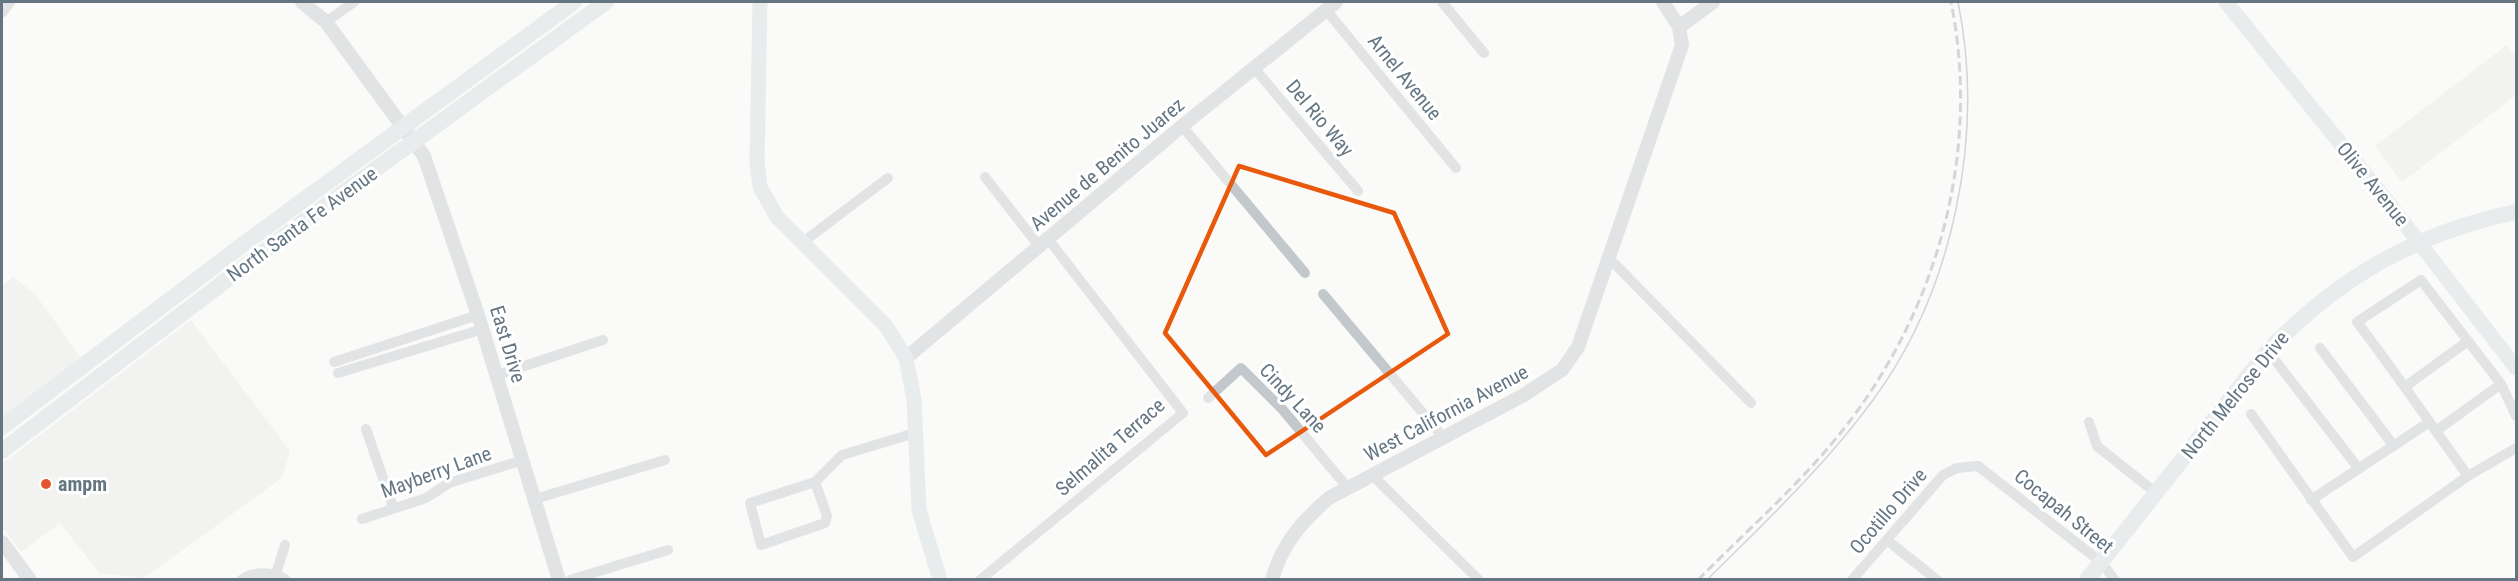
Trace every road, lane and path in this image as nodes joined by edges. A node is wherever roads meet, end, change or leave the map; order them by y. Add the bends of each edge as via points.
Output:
1 (10, 2) edge
2 (302, 2) edge
3 (354, 2) edge
4 (574, 2) edge
5 (606, 2) edge
6 (759, 2) edge
7 (1442, 2) edge
8 (1664, 2) edge
9 (1713, 2) edge
10 (2226, 2) edge
11 (1331, 6) edge
12 (2, 13) edge
13 (326, 22) junction
14 (1679, 27) junction
15 (1484, 53) dead end
16 (1254, 68) junction
17 (1182, 126) junction
18 (405, 127) junction
19 (415, 141) junction
20 (1456, 168) dead end
21 (985, 177) dead end
22 (888, 178) dead end
23 (1358, 191) dead end
24 (2517, 212) edge
25 (2418, 241) junction
26 (803, 242) junction
27 (1043, 243) junction
28 (1610, 259) junction
29 (1305, 273) dead end
30 (1323, 294) dead end
31 (478, 315) junction
32 (483, 329) junction
33 (603, 340) dead end
34 (2468, 341) junction
35 (2320, 348) dead end
36 (2268, 351) junction
37 (906, 358) junction
38 (334, 362) dead end
39 (2517, 368) edge
40 (338, 373) dead end
41 (497, 375) junction
42 (2500, 384) junction
43 (2406, 386) junction
44 (1208, 398) dead end
45 (1751, 403) dead end
46 (2252, 414) dead end
47 (2517, 416) edge
48 (2088, 422) dead end
49 (2428, 423) junction
50 (2, 427) edge
51 (366, 429) dead end
52 (2436, 432) junction
53 (915, 433) junction
54 (1443, 437) junction
55 (2394, 446) junction
56 (2517, 448) edge
57 (2, 451) edge
58 (523, 460) junction
59 (665, 460) dead end
60 (2359, 470) junction
61 (1989, 473) joint
62 (1371, 474) junction
63 (2468, 476) junction
64 (815, 482) junction
65 (1347, 487) junction
66 (2156, 493) junction
67 (535, 499) junction
68 (2312, 500) junction
69 (393, 507) junction
70 (362, 519) dead end
71 (1887, 540) junction
72 (2, 542) edge
73 (285, 545) dead end
74 (668, 550) dead end
75 (2101, 562) junction
76 (281, 577) edge
77 (30, 579) edge
78 (241, 579) edge
79 (560, 579) edge
80 (570, 579) edge
81 (937, 579) edge
82 (980, 579) edge
83 (1272, 579) edge
84 (1479, 579) edge
85 (1852, 579) edge
86 (1937, 579) edge
87 (2087, 579) edge
88 (2115, 579) edge

1 - 12 street
2 - 13 street, East Drive
3 - 13 street
4 - 18 main road, North Santa Fe Avenue
5 - 19 main road, North Santa Fe Avenue
6 - 26 main road via 760,187 777,217
7 - 15 street
8 - 14 street
9 - 14 street
10 - 25 main road, Olive Avenue
11 - 16 street, Avenue de Benito Juarez
11 - 20 street, Arnel Avenue
13 - 18 street, East Drive
14 - 28 street, West California Avenue via 1682,45
16 - 17 street, Avenue de Benito Juarez
16 - 23 street, Del Rio Way
17 - 27 street, Avenue de Benito Juarez
17 - 29 street
18 - 19 street, East Drive
18 - 50 main road, North Santa Fe Avenue
19 - 31 street, East Drive via 424,156
19 - 57 main road, North Santa Fe Avenue
21 - 27 street
22 - 26 street
24 - 25 main road, North Melrose Drive via 2474,221
25 - 36 main road, North Melrose Drive via 2352,280 2292,325
25 - 39 main road, Olive Avenue
26 - 37 main road via 886,326
27 - 37 street, Avenue de Benito Juarez
27 - 82 street, Selmalita Terrace via 1183,413
28 - 45 street
28 - 54 street, West California Avenue via 1578,348 1562,370 1524,395
30 - 54 street
31 - 32 street, East Drive
31 - 38 street
32 - 40 street
32 - 41 street, East Drive
33 - 41 street
34 - 42 street
34 - 43 street
34 - 43 street via 2421,280 2357,322
35 - 55 street
36 - 60 street
36 - 66 main road, North Melrose Drive
37 - 53 main road
41 - 58 street, East Drive
42 - 47 street
42 - 52 street
43 - 49 street
44 - 65 street, Cindy Lane via 1240,368 1283,410
46 - 68 street
48 - 66 street via 2097,446
49 - 52 street
49 - 55 street
51 - 69 street
52 - 63 street
53 - 64 street via 842,455
53 - 81 main road via 919,510
54 - 62 street, West California Avenue
55 - 60 street
56 - 63 street
58 - 67 street, East Drive
58 - 69 street, Mayberry Lane via 449,483 426,498
59 - 67 street
60 - 68 street
61 - 71 street, Ocotillo Drive via 1978,466 1957,468 1943,475
61 - 75 street, Cocapah Street
62 - 65 street, West California Avenue
62 - 84 street
63 - 68 street via 2353,557
64 - 64 street via 750,503 761,545 823,526 827,516
65 - 83 street, West California Avenue via 1308,516 1288,541
66 - 75 main road, North Melrose Drive
67 - 79 street, East Drive
69 - 70 street, Mayberry Lane
71 - 85 street, Ocotillo Drive
71 - 86 street
72 - 77 street
73 - 76 street
74 - 80 street
75 - 87 main road, North Melrose Drive
75 - 88 street, Cocapah Street
76 - 78 street via 249,574

